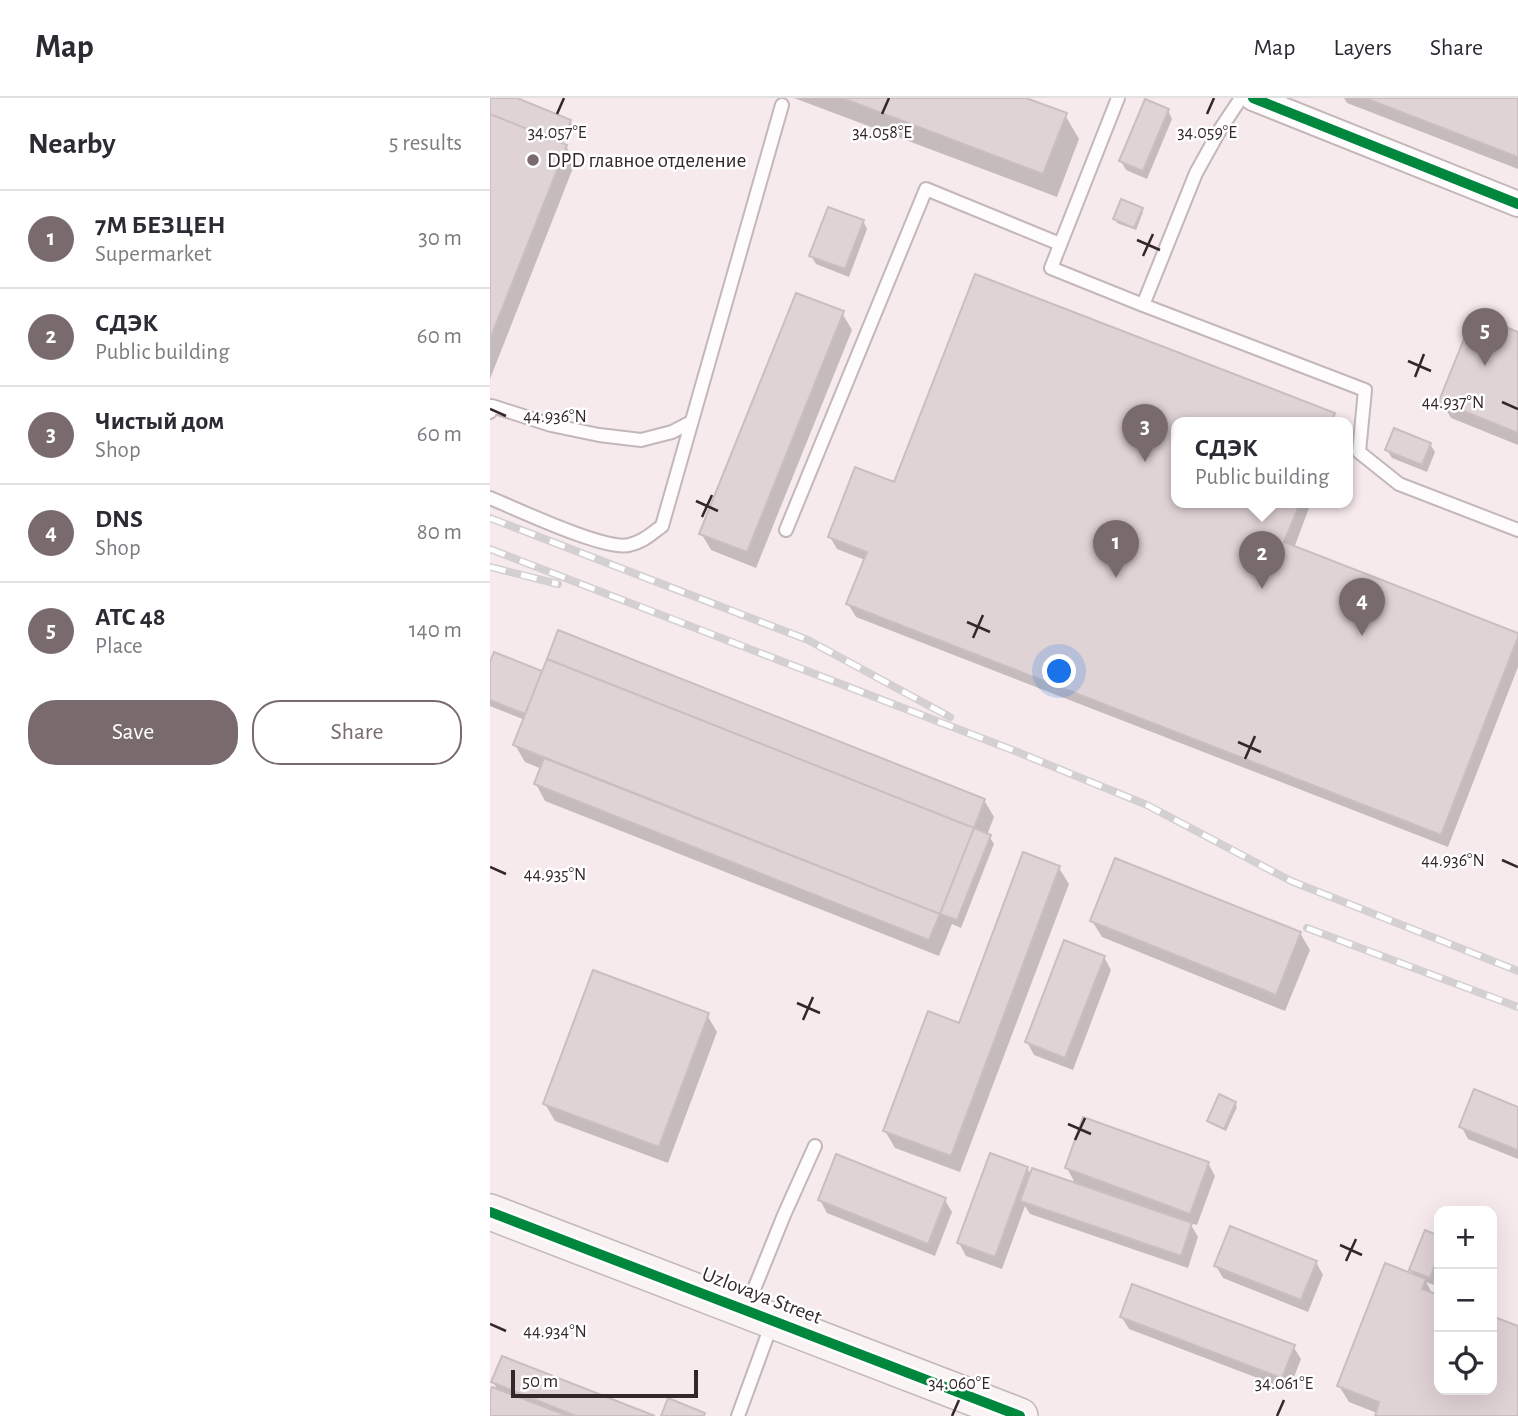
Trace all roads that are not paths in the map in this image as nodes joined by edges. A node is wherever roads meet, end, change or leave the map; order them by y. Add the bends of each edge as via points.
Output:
1 (1118, 98) edge
2 (1241, 98) edge
3 (1253, 98) edge
4 (782, 105) dead end
5 (1518, 204) edge
6 (1060, 244) junction
7 (1143, 305) junction
8 (490, 412) edge
9 (691, 422) junction
10 (490, 498) edge
11 (786, 530) dead end
12 (1518, 530) edge
13 (815, 1146) dead end
14 (490, 1212) edge
15 (760, 1315) junction
16 (738, 1416) edge
17 (1020, 1416) edge

1 - 6 lane
2 - 7 lane via 1196,173
3 - 5 street
4 - 9 lane
6 - 7 lane via 1051,268
6 - 11 lane via 926,189
7 - 12 lane via 1365,390 1359,452 1399,484
8 - 9 lane via 492,406 551,425 641,440
9 - 10 lane via 662,526 644,540 626,546 591,539
13 - 15 lane via 784,1215
14 - 15 street, Uzlovaya Street
15 - 16 lane
15 - 17 street, Uzlovaya Street

